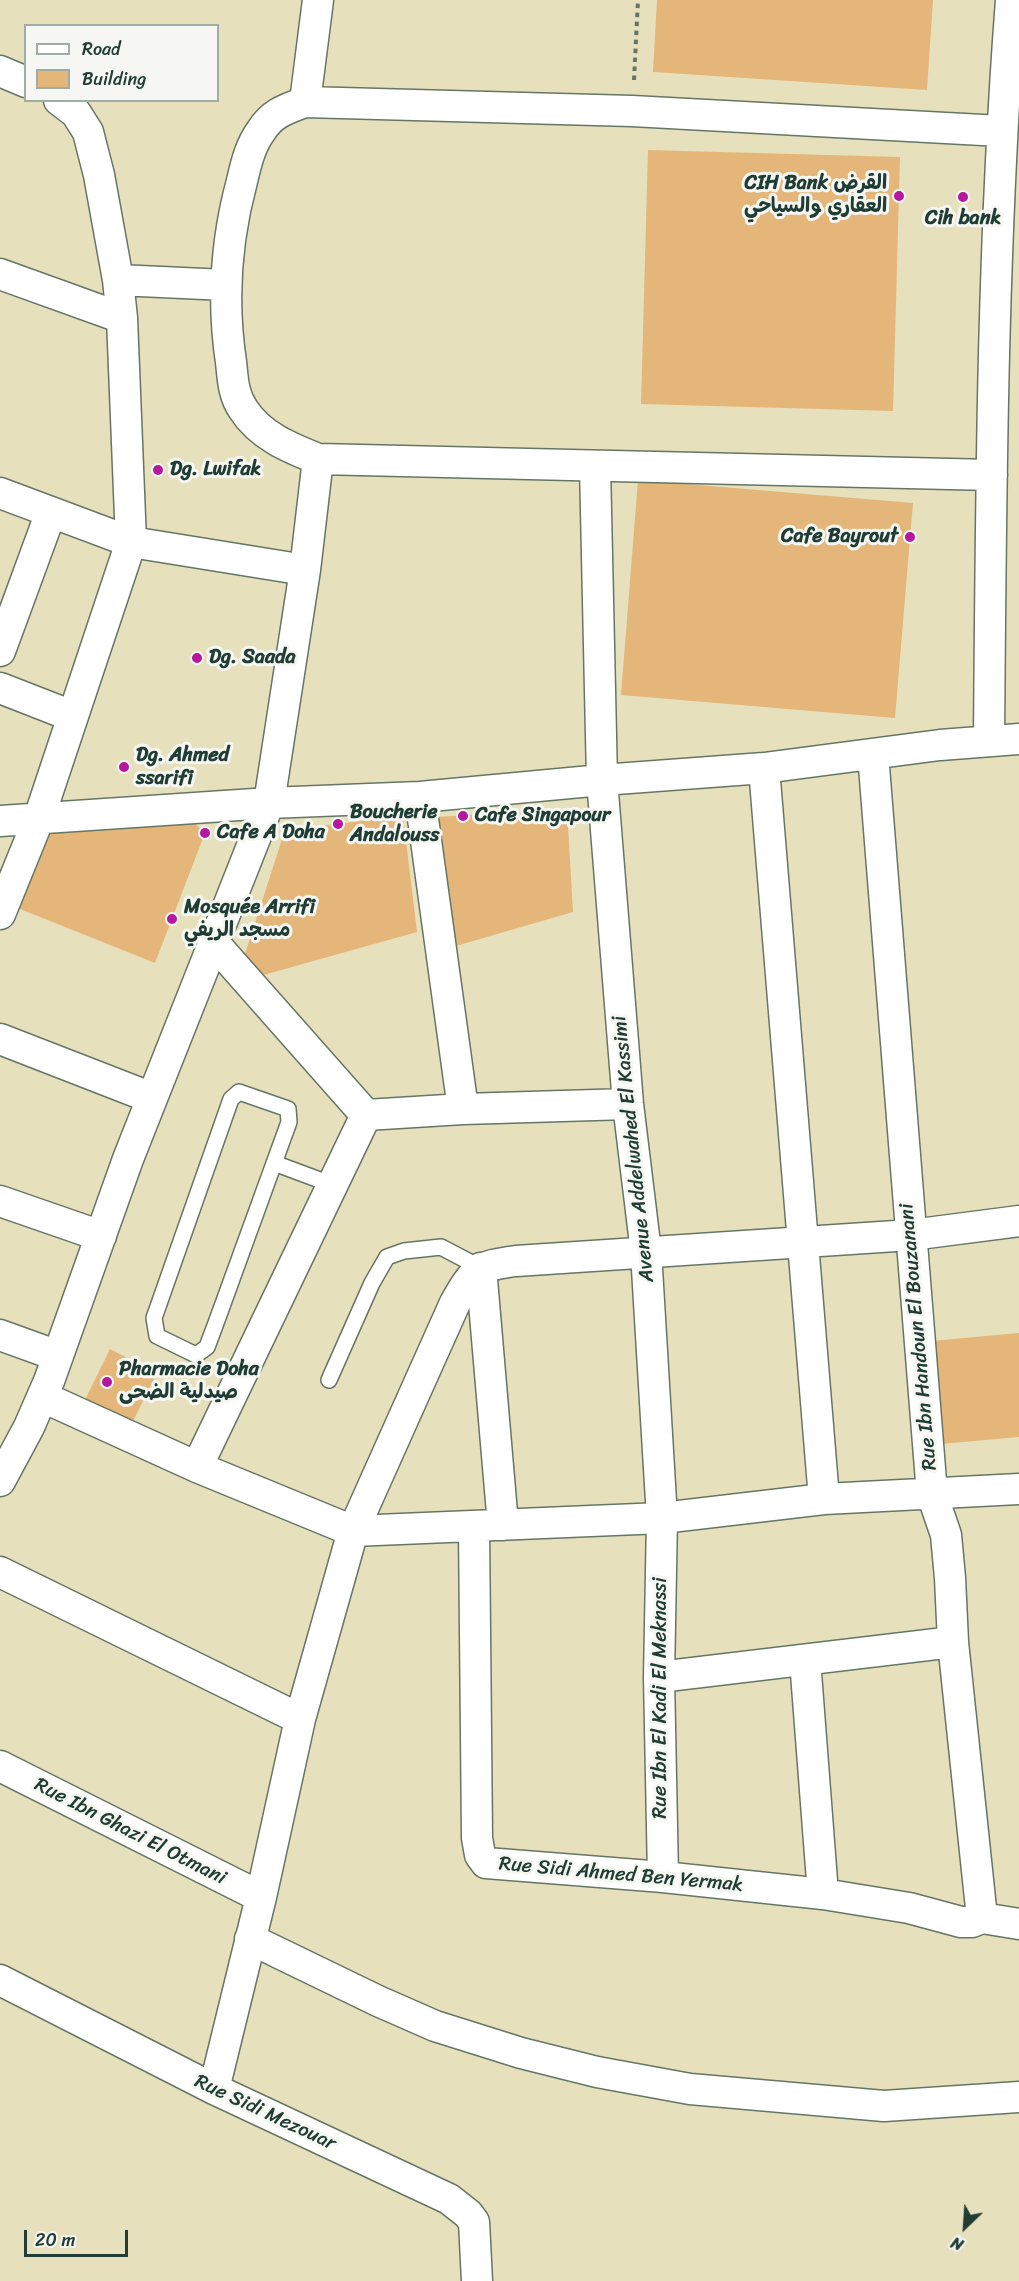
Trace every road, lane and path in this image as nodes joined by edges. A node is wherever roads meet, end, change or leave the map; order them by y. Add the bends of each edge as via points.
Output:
1 (318, 0) edge
2 (638, 0) edge
3 (1011, 0) edge
4 (0, 70) edge
5 (24, 81) edge
6 (62, 102) edge
7 (305, 102) junction
8 (632, 111) junction
9 (1001, 131) junction
10 (0, 274) edge
11 (118, 280) junction
12 (226, 285) junction
13 (122, 318) junction
14 (318, 459) junction
15 (596, 466) junction
16 (992, 475) junction
17 (0, 493) edge
18 (51, 512) junction
19 (131, 542) junction
20 (305, 570) junction
21 (0, 651) edge
22 (0, 688) edge
23 (72, 716) junction
24 (1019, 739) edge
25 (989, 741) junction
26 (873, 754) junction
27 (764, 768) junction
28 (602, 780) junction
29 (420, 797) junction
30 (268, 803) junction
31 (39, 818) junction
32 (0, 821) edge
33 (0, 914) edge
34 (214, 943) junction
35 (0, 1039) edge
36 (152, 1098) junction
37 (628, 1104) junction
38 (463, 1109) junction
39 (366, 1115) junction
40 (274, 1164) junction
41 (333, 1185) junction
42 (0, 1201) edge
43 (1019, 1221) edge
44 (911, 1234) junction
45 (101, 1236) junction
46 (804, 1242) junction
47 (646, 1252) junction
48 (481, 1268) junction
49 (0, 1335) edge
50 (58, 1356) junction
51 (329, 1380) dead end
52 (43, 1396) junction
53 (197, 1467) junction
54 (2, 1473) edge
55 (1019, 1489) edge
56 (932, 1494) junction
57 (824, 1498) junction
58 (662, 1518) junction
59 (488, 1526) junction
60 (353, 1531) junction
61 (0, 1572) edge
62 (953, 1642) junction
63 (805, 1660) junction
64 (659, 1677) junction
65 (300, 1719) junction
66 (0, 1766) edge
67 (663, 1877) junction
68 (824, 1894) junction
69 (261, 1898) junction
70 (981, 1918) junction
71 (1019, 1924) edge
72 (250, 1939) junction
73 (0, 1980) edge
74 (214, 2089) junction
75 (1019, 2097) edge
76 (477, 2281) edge

1 - 7 street
2 - 8 path
3 - 9 street
4 - 5 street
6 - 11 street via 76,113 88,132
7 - 8 street
7 - 12 street via 276,113 261,129 250,150 233,215
8 - 9 street
9 - 16 street
10 - 13 street
11 - 12 street
11 - 13 street
12 - 14 street via 234,391 244,411 283,445
13 - 19 street
14 - 15 street
14 - 20 street
15 - 16 street
15 - 28 street, Avenue Addelwahed El Kassimi
16 - 25 street
17 - 18 street
18 - 19 street
18 - 21 street
19 - 20 street
19 - 23 street
20 - 30 street
22 - 23 street
23 - 31 street
24 - 25 street
25 - 26 street
26 - 27 street
26 - 44 street, Rue Ibn Handoun El Bouzanani
27 - 28 street
27 - 46 street
28 - 29 street
28 - 37 street, Avenue Addelwahed El Kassimi
29 - 30 street
29 - 38 street
30 - 31 street
30 - 34 street
31 - 32 street
31 - 33 street
34 - 36 street
34 - 39 street
35 - 36 street
36 - 45 street
37 - 38 street
37 - 47 street, Avenue Addelwahed El Kassimi
38 - 39 street
39 - 41 street
40 - 40 lane via 289,1122 288,1109 239,1092 231,1099 154,1318 158,1336 196,1355 207,1347
40 - 41 lane
41 - 53 street
42 - 45 street
43 - 44 street
44 - 46 street
44 - 56 street, Rue Ibn Handoun El Bouzanani
45 - 50 street
46 - 47 street
46 - 57 street
47 - 48 street via 516,1261
47 - 58 street, Avenue Addelwahed El Kassimi
48 - 51 lane via 441,1247 387,1257
48 - 59 street
48 - 60 street via 455,1303
49 - 50 street
50 - 52 street
52 - 53 street
52 - 54 street
53 - 60 street
55 - 56 street
56 - 57 street
56 - 62 street, Rue Ibn Handoun El Bouzanani via 946,1535
57 - 58 street
58 - 59 street
58 - 64 street, Rue Ibn El Kadi El Meknassi
59 - 60 street
59 - 67 street, Rue Sidi Ahmed Ben Yermak via 477,1838 481,1858 494,1865
60 - 65 street
61 - 65 street
62 - 63 street
62 - 70 street, Rue Ibn Handoun El Bouzanani
63 - 64 street
63 - 68 street
64 - 67 street, Rue Ibn El Kadi El Meknassi
65 - 69 street
66 - 69 street, Rue Ibn Ghazi El Otmani
67 - 68 street, Rue Sidi Ahmed Ben Yermak
68 - 70 street, Rue Sidi Ahmed Ben Yermak via 909,1908 961,1922
69 - 72 street
70 - 71 street, Rue Sidi Ahmed Ben Yermak
72 - 74 street
72 - 75 street via 435,2026 597,2072 690,2089 884,2106
73 - 74 street, Rue Sidi Mezouar
74 - 76 street, Rue Sidi Mezouar via 458,2205 474,2222

